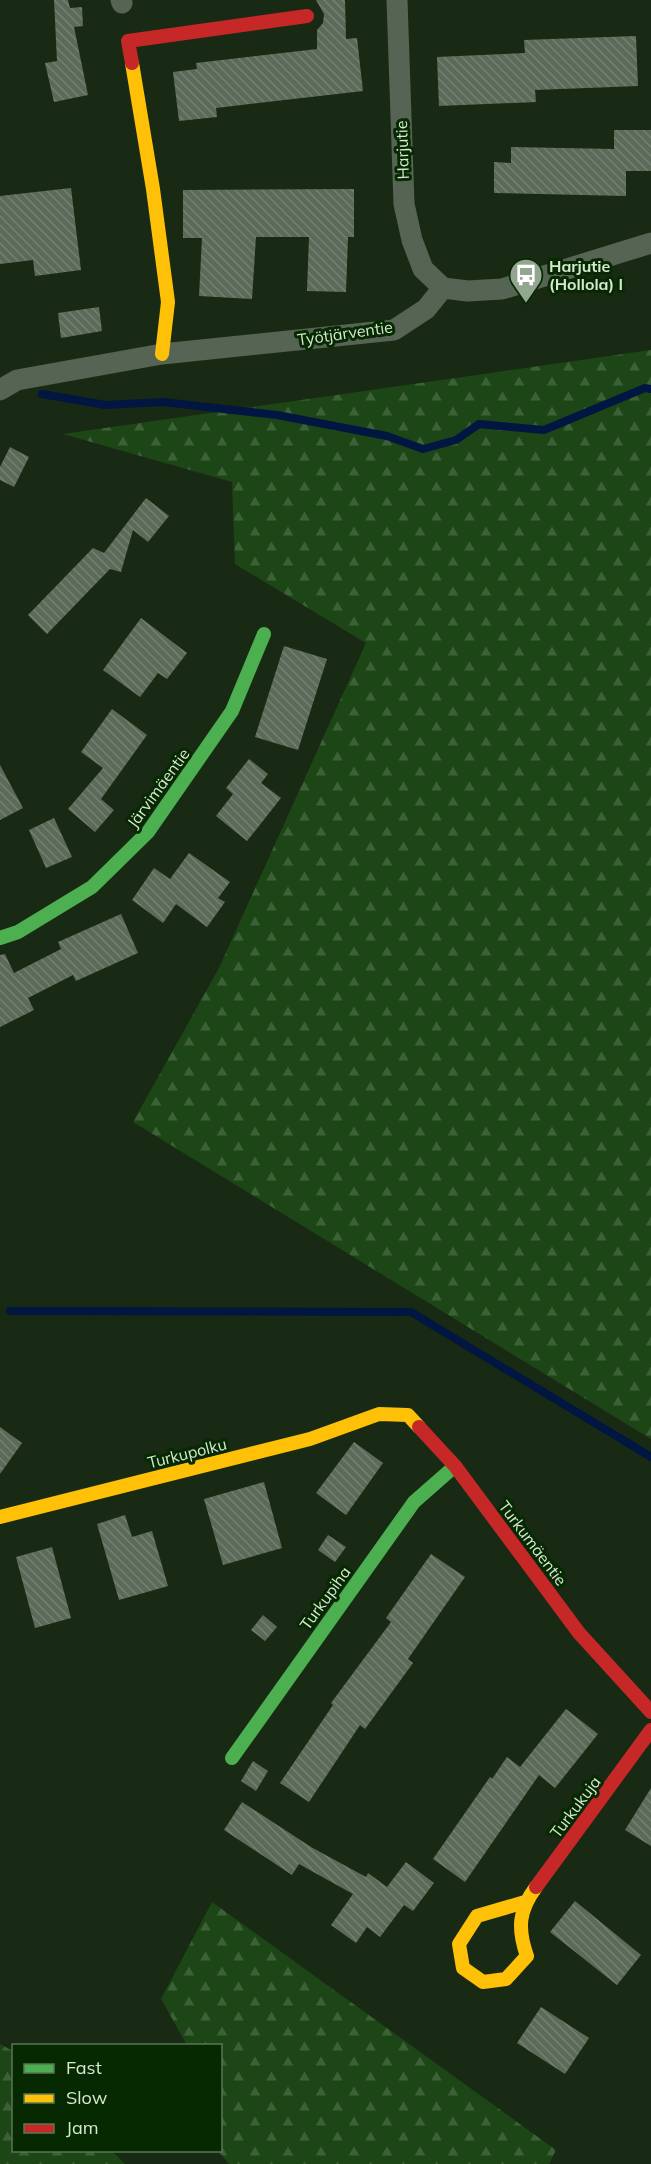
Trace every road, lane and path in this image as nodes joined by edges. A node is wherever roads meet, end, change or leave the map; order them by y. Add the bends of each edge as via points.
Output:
1 (397, 0) edge
2 (307, 16) dead end
3 (651, 243) edge
4 (443, 288) junction
5 (162, 354) junction
6 (0, 390) edge
7 (264, 633) dead end
8 (0, 938) edge
9 (379, 1414) joint
10 (455, 1466) junction
11 (0, 1517) edge
12 (651, 1712) edge
13 (651, 1730) edge
14 (232, 1758) dead end
15 (525, 1902) junction

1 - 4 street, Harjutie via 404,204 411,240 423,269
2 - 5 street via 128,41 168,302
3 - 4 street via 502,289
4 - 5 street, Työtjärventie via 426,309 394,330
5 - 6 street, Työtjärventie via 17,380
7 - 8 street, Järvimäentie via 232,711 148,832 92,886 18,933
9 - 10 street, Turkumäentie via 408,1415
9 - 11 street, Turkupolku via 310,1439
10 - 12 street, Turkumäentie via 579,1634
10 - 14 street, Turkupiha via 414,1502
13 - 15 street, Turkukuja
15 - 15 street via 477,1916 459,1944 464,1968 483,1982 506,1979 527,1956 522,1944 521,1911

